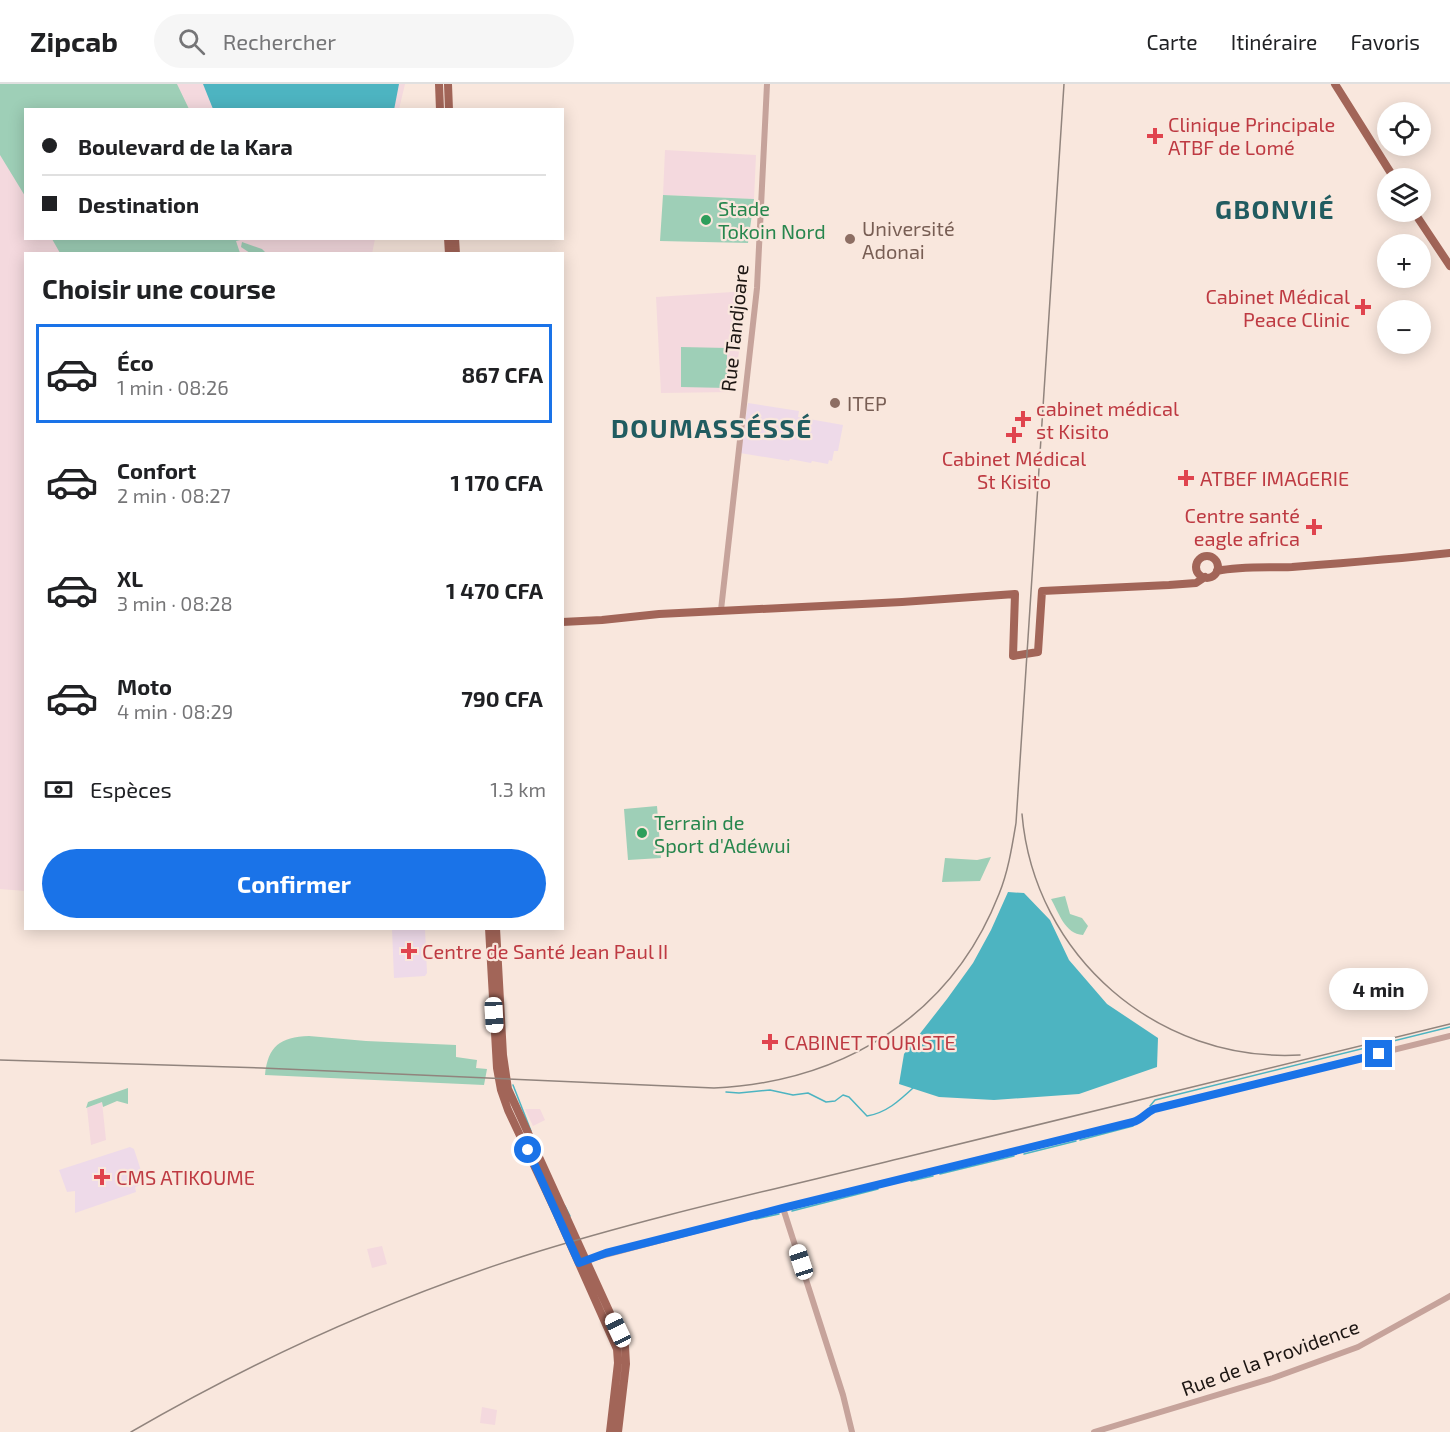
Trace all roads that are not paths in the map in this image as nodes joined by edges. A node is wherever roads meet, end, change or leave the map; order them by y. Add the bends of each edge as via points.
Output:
1 (439, 84) edge
2 (448, 84) edge
3 (767, 84) edge
4 (1335, 84) edge
5 (440, 108) edge
6 (449, 108) edge
7 (1388, 168) edge
8 (1421, 222) edge
9 (1450, 266) edge
10 (1450, 553) edge
11 (1217, 562) junction
12 (1197, 568) junction
13 (1233, 568) junction
14 (1217, 571) junction
15 (1204, 577) junction
16 (1186, 584) junction
17 (721, 610) junction
18 (564, 622) edge
19 (489, 930) edge
20 (496, 930) edge
21 (1450, 1036) edge
22 (504, 1087) junction
23 (783, 1208) junction
24 (582, 1261) junction
25 (1450, 1296) edge
26 (610, 1432) edge
27 (618, 1432) edge
28 (852, 1432) edge
29 (1094, 1432) edge

1 - 5 main road
2 - 6 main road
3 - 17 street, Rue Tandjoare via 757,288
4 - 7 main road
8 - 9 main road
10 - 13 main road via 1352,563
11 - 12 main road via 1206,556
11 - 13 main road
11 - 14 main road
12 - 15 main road
12 - 16 main road
13 - 14 main road
14 - 15 main road
15 - 16 main road
16 - 17 main road via 1042,591 1038,652 1013,656 1015,594
17 - 18 main road
19 - 22 main road via 496,1056
20 - 22 main road
21 - 23 street via 1154,1109 1141,1120
22 - 24 main road
23 - 24 street
23 - 28 street
24 - 26 main road via 618,1354
24 - 27 main road via 626,1352
25 - 29 street, Rue de la Providence via 1358,1347 1273,1378

